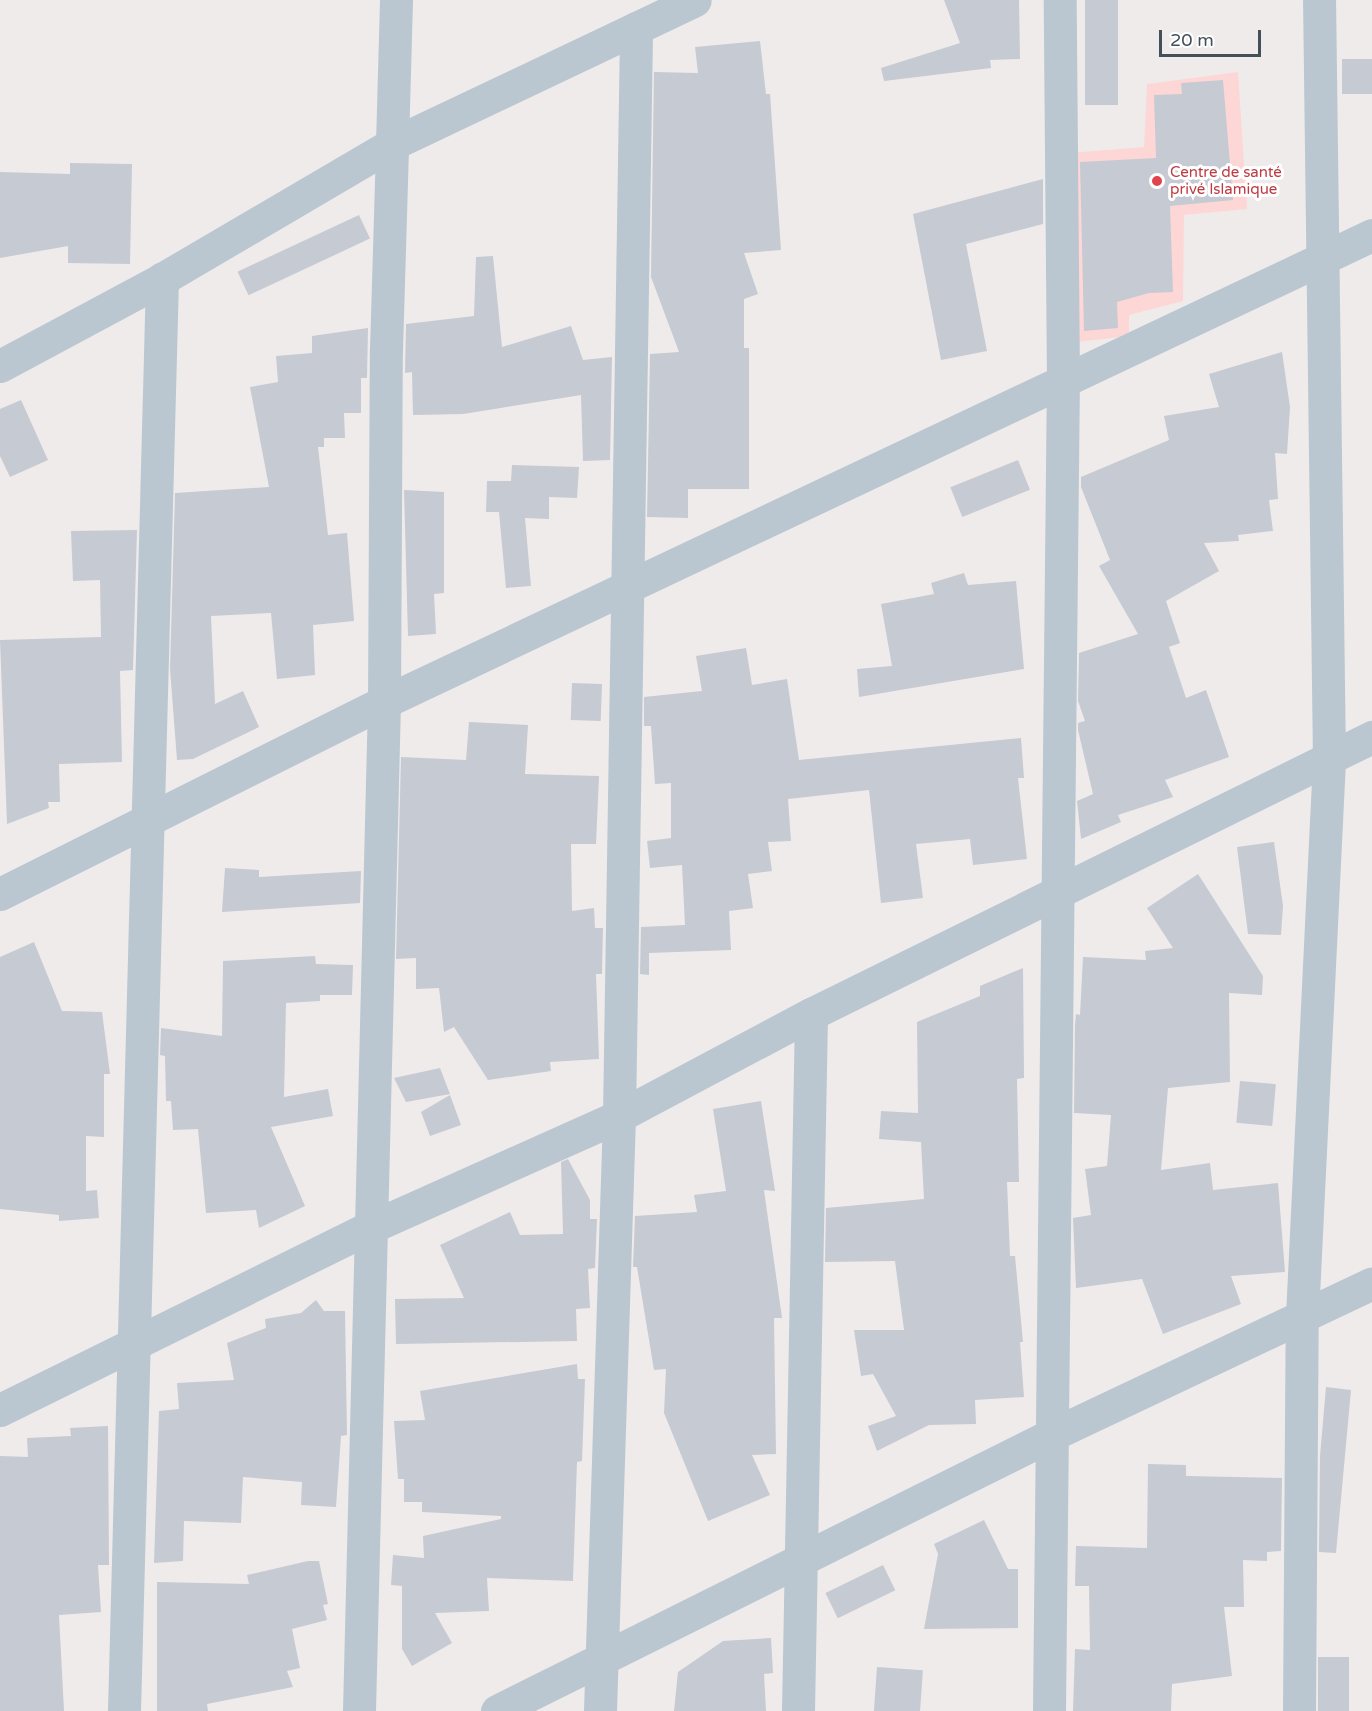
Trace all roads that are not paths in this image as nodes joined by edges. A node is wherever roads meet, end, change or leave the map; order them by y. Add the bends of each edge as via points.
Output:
1 (396, 0) edge
2 (695, 0) edge
3 (1060, 0) edge
4 (1318, 0) edge
5 (636, 28) junction
6 (392, 144) junction
7 (1372, 235) edge
8 (1320, 260) junction
9 (162, 279) junction
10 (0, 366) edge
11 (1063, 381) junction
12 (628, 590) junction
13 (384, 702) junction
14 (1372, 737) edge
15 (1329, 760) junction
16 (148, 821) junction
17 (1059, 890) junction
18 (0, 894) edge
19 (810, 1014) junction
20 (619, 1116) junction
21 (369, 1228) junction
22 (1372, 1283) edge
23 (1302, 1316) junction
24 (136, 1345) junction
25 (0, 1410) edge
26 (1049, 1436) junction
27 (799, 1562) junction
28 (601, 1661) junction
29 (124, 1711) edge
30 (359, 1711) edge
31 (497, 1711) edge
32 (600, 1711) edge
33 (798, 1711) edge
34 (1049, 1711) edge
35 (1299, 1711) edge

1 - 6 street
2 - 5 street
3 - 11 street
4 - 8 street
5 - 6 street
5 - 12 street
6 - 9 street
6 - 13 street via 386,350
7 - 8 street
8 - 11 street
8 - 15 street
9 - 10 street
9 - 16 street
11 - 12 street
11 - 17 street
12 - 13 street
12 - 20 street
13 - 16 street
13 - 21 street
14 - 15 street
15 - 17 street
15 - 23 street
16 - 18 street
16 - 24 street
17 - 19 street
17 - 26 street
19 - 20 street
19 - 27 street
20 - 21 street
20 - 28 street
21 - 24 street
21 - 30 street
22 - 23 street
23 - 26 street
23 - 35 street
24 - 25 street
24 - 29 street
26 - 27 street
26 - 34 street
27 - 28 street
27 - 33 street
28 - 31 street
28 - 32 street

